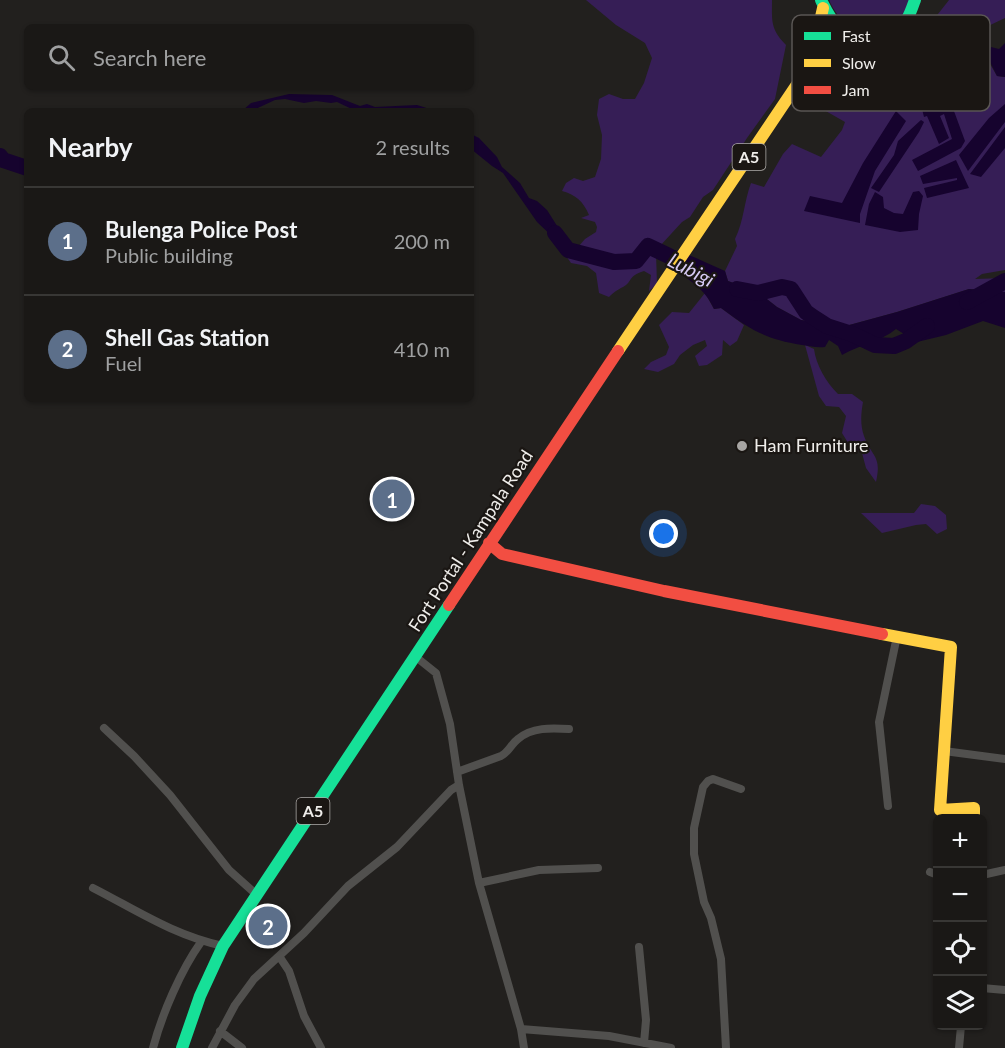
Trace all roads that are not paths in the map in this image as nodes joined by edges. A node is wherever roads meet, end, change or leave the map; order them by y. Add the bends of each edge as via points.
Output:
1 (792, 92) edge
2 (489, 543) junction
3 (897, 636) junction
4 (416, 657) junction
5 (104, 728) dead end
6 (569, 729) dead end
7 (944, 751) junction
8 (1005, 759) edge
9 (457, 772) junction
10 (459, 785) junction
11 (741, 789) dead end
12 (888, 806) dead end
13 (974, 814) edge
14 (598, 868) dead end
15 (1005, 870) edge
16 (987, 874) edge
17 (480, 883) junction
18 (93, 888) dead end
19 (257, 895) junction
20 (201, 942) junction
21 (223, 946) junction
22 (639, 947) dead end
23 (279, 956) junction
24 (987, 988) edge
25 (1005, 990) edge
26 (521, 1029) junction
27 (961, 1030) edge
28 (220, 1031) junction
29 (644, 1043) junction
30 (153, 1048) edge
31 (182, 1048) edge
32 (212, 1048) edge
33 (242, 1048) edge
34 (321, 1048) edge
35 (524, 1048) edge
36 (671, 1048) edge
37 (726, 1048) edge
38 (959, 1048) edge

1 - 2 main road, Fort Portal - Kampala Road / A5
2 - 3 main road via 502,554 641,586
2 - 4 main road, Fort Portal - Kampala Road / A5
3 - 7 main road via 951,647
3 - 12 street via 879,722
4 - 9 street via 436,673 450,724
4 - 19 main road, Fort Portal - Kampala Road / A5
5 - 19 street via 170,795 229,870
6 - 9 street via 531,731 501,756
7 - 8 street
7 - 13 main road via 940,810 974,808
9 - 10 street
10 - 17 street
10 - 23 street via 397,847 348,886
11 - 37 street via 708,780 694,828 694,854 721,959
14 - 17 street via 539,870
15 - 16 street
17 - 26 street
18 - 20 street via 160,925
19 - 21 main road, Fort Portal - Kampala Road / A5
20 - 21 street
20 - 30 street via 178,981
21 - 31 main road, Fort Portal - Kampala Road / A5 via 204,984
22 - 29 street via 646,1020
23 - 28 street via 238,998
23 - 34 street
24 - 25 street
26 - 29 street
26 - 35 street
27 - 38 street
28 - 32 street
28 - 33 street
29 - 36 street

